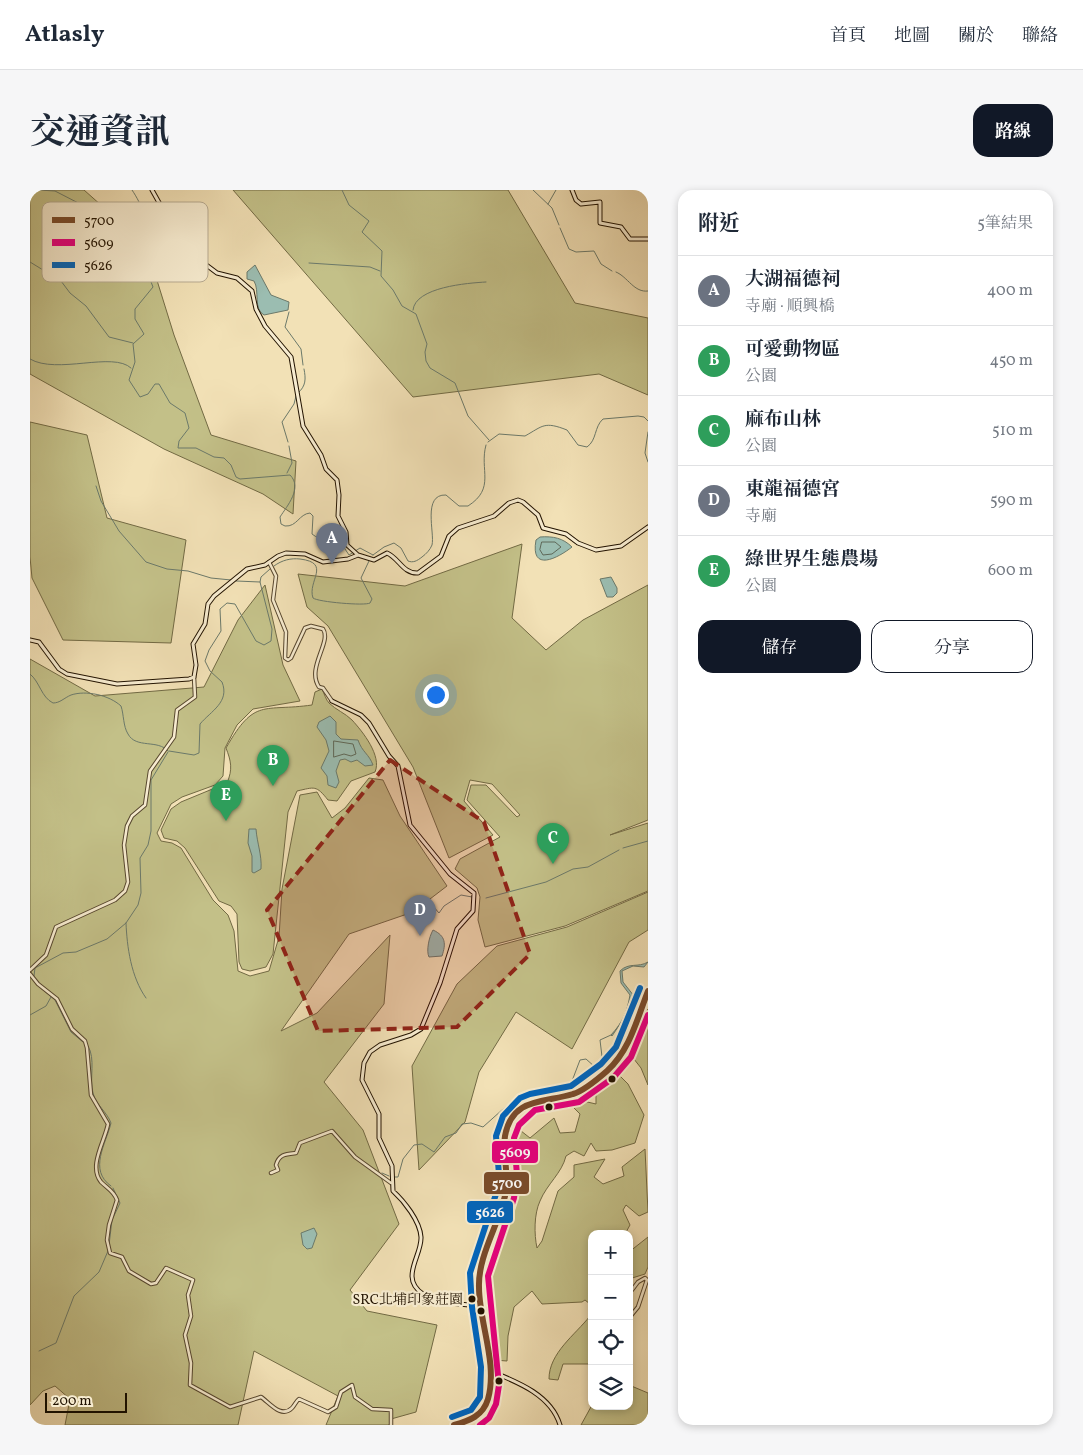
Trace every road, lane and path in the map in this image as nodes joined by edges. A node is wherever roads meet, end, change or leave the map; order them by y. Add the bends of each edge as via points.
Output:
1 (152, 190) edge
2 (572, 190) edge
3 (159, 202) edge
4 (648, 239) edge
5 (208, 266) edge
6 (648, 527) edge
7 (358, 555) junction
8 (269, 562) junction
9 (30, 640) edge
10 (194, 677) junction
11 (332, 701) joint
12 (30, 970) edge
13 (30, 974) edge
14 (648, 992) edge
15 (271, 1172) dead end
16 (391, 1182) junction
17 (633, 1289) edge
18 (480, 1306) junction
19 (633, 1313) edge
20 (488, 1370) junction
21 (390, 1425) edge
22 (454, 1425) edge
23 (560, 1425) edge

1 - 3 street
2 - 4 street via 581,204 600,202 600,223 621,228 630,239
5 - 7 street via 217,273 237,278 250,288 265,326 290,355 302,423 326,469 338,480 338,518 346,532 346,544
6 - 7 street via 620,546 596,550 566,534 543,528 538,515 518,500 504,506 494,516 458,528 449,536 441,556 422,572 406,570 387,553 370,559
7 - 8 street via 326,562 305,554 286,554
8 - 10 street via 247,569 210,600 205,624 192,644 196,665
8 - 11 street via 276,576 272,600 286,632 285,658 291,658 306,628 323,629 325,636 314,679
9 - 10 street via 39,642 59,670 67,674 117,684
10 - 12 street via 196,697 177,710 177,730 150,771 145,805 132,816 127,826 124,845 128,882 125,892 116,900 56,927 46,955
11 - 16 street via 361,715 373,729 398,766 410,825 450,874 472,891 475,901 473,910 457,929 422,1029 380,1045 370,1052 364,1063 362,1080 379,1114 379,1138 390,1162
13 - 21 street via 57,999 72,1029 87,1048 91,1095 108,1124 97,1167 101,1181 117,1200 108,1225 110,1253 122,1257 129,1271 151,1284 156,1283 166,1268 193,1280 188,1295 191,1314 185,1332 191,1362 190,1385 227,1406 249,1403 262,1397 283,1412 292,1408 299,1398 330,1411 338,1404 341,1392 352,1385 355,1397 372,1410 391,1410
14 - 18 main road via 624,1052 607,1071 575,1094 524,1106 511,1120 505,1137 508,1175 505,1196 479,1274
15 - 16 street via 278,1170 277,1159 282,1155 296,1153 300,1143 332,1131 355,1158
16 - 18 street via 393,1191 404,1202 420,1231 421,1240 412,1265 413,1280 421,1293
17 - 19 street via 638,1282 647,1280
18 - 20 main road
20 - 22 main road via 489,1392 485,1408 474,1418
20 - 23 street via 509,1377 531,1390 551,1406

